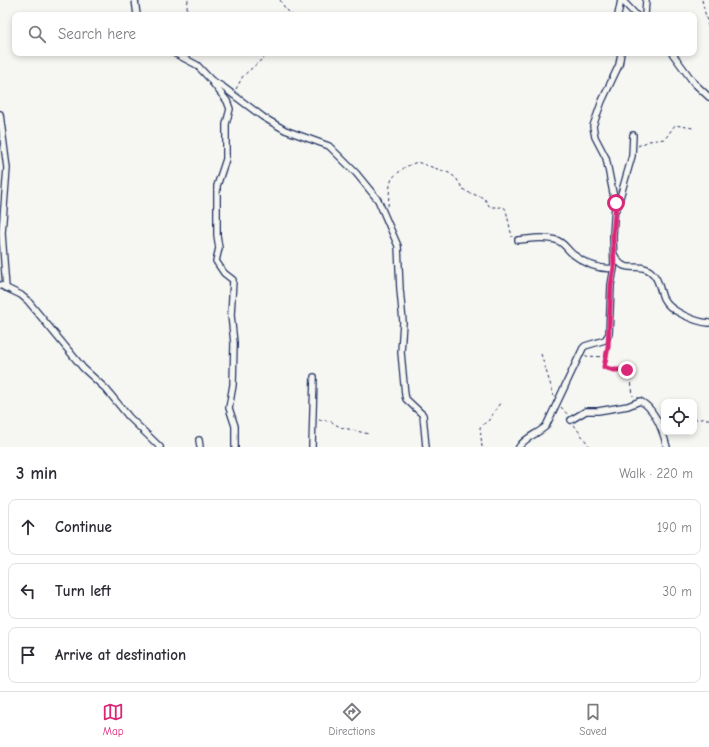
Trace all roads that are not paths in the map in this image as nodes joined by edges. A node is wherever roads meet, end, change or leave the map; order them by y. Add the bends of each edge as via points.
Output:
1 (134, 0) edge
2 (621, 0) edge
3 (646, 0) edge
4 (136, 12) edge
5 (619, 12) edge
6 (633, 12) edge
7 (645, 12) edge
8 (180, 56) edge
9 (620, 56) edge
10 (674, 56) edge
11 (211, 80) junction
12 (709, 97) edge
13 (0, 114) edge
14 (633, 135) dead end
15 (614, 216) junction
16 (518, 240) road end
17 (614, 254) junction
18 (614, 268) junction
19 (0, 285) edge
20 (6, 288) junction
21 (709, 323) edge
22 (314, 377) dead end
23 (571, 420) dead end
24 (199, 440) dead end
25 (160, 447) edge
26 (200, 447) edge
27 (235, 447) edge
28 (312, 447) edge
29 (426, 447) edge
30 (519, 447) edge
31 (667, 447) edge

1 - 4 street
2 - 5 street
2 - 6 street
3 - 7 street
8 - 11 street via 197,65
9 - 15 street via 619,65 593,126 595,137 606,158 611,179 616,203
10 - 12 street via 694,83
11 - 27 street via 230,109 226,124 226,159 217,186 219,248 216,261 224,273 233,280 233,385 228,408 235,426
11 - 29 street via 254,112 285,130 329,146 378,200 398,246 405,395 423,415
13 - 20 street via 7,168 2,233
14 - 15 street via 633,150
15 - 17 street
16 - 18 street via 556,240 574,255 597,268
17 - 18 street
17 - 21 street via 624,267 644,268 650,271 659,283 663,298 671,306 693,319
18 - 30 street via 609,334 605,340 585,346 546,426
19 - 20 street
20 - 25 street via 28,300 76,360
22 - 28 street
23 - 31 street via 586,411 628,406 637,401 648,406 652,412
24 - 26 street

